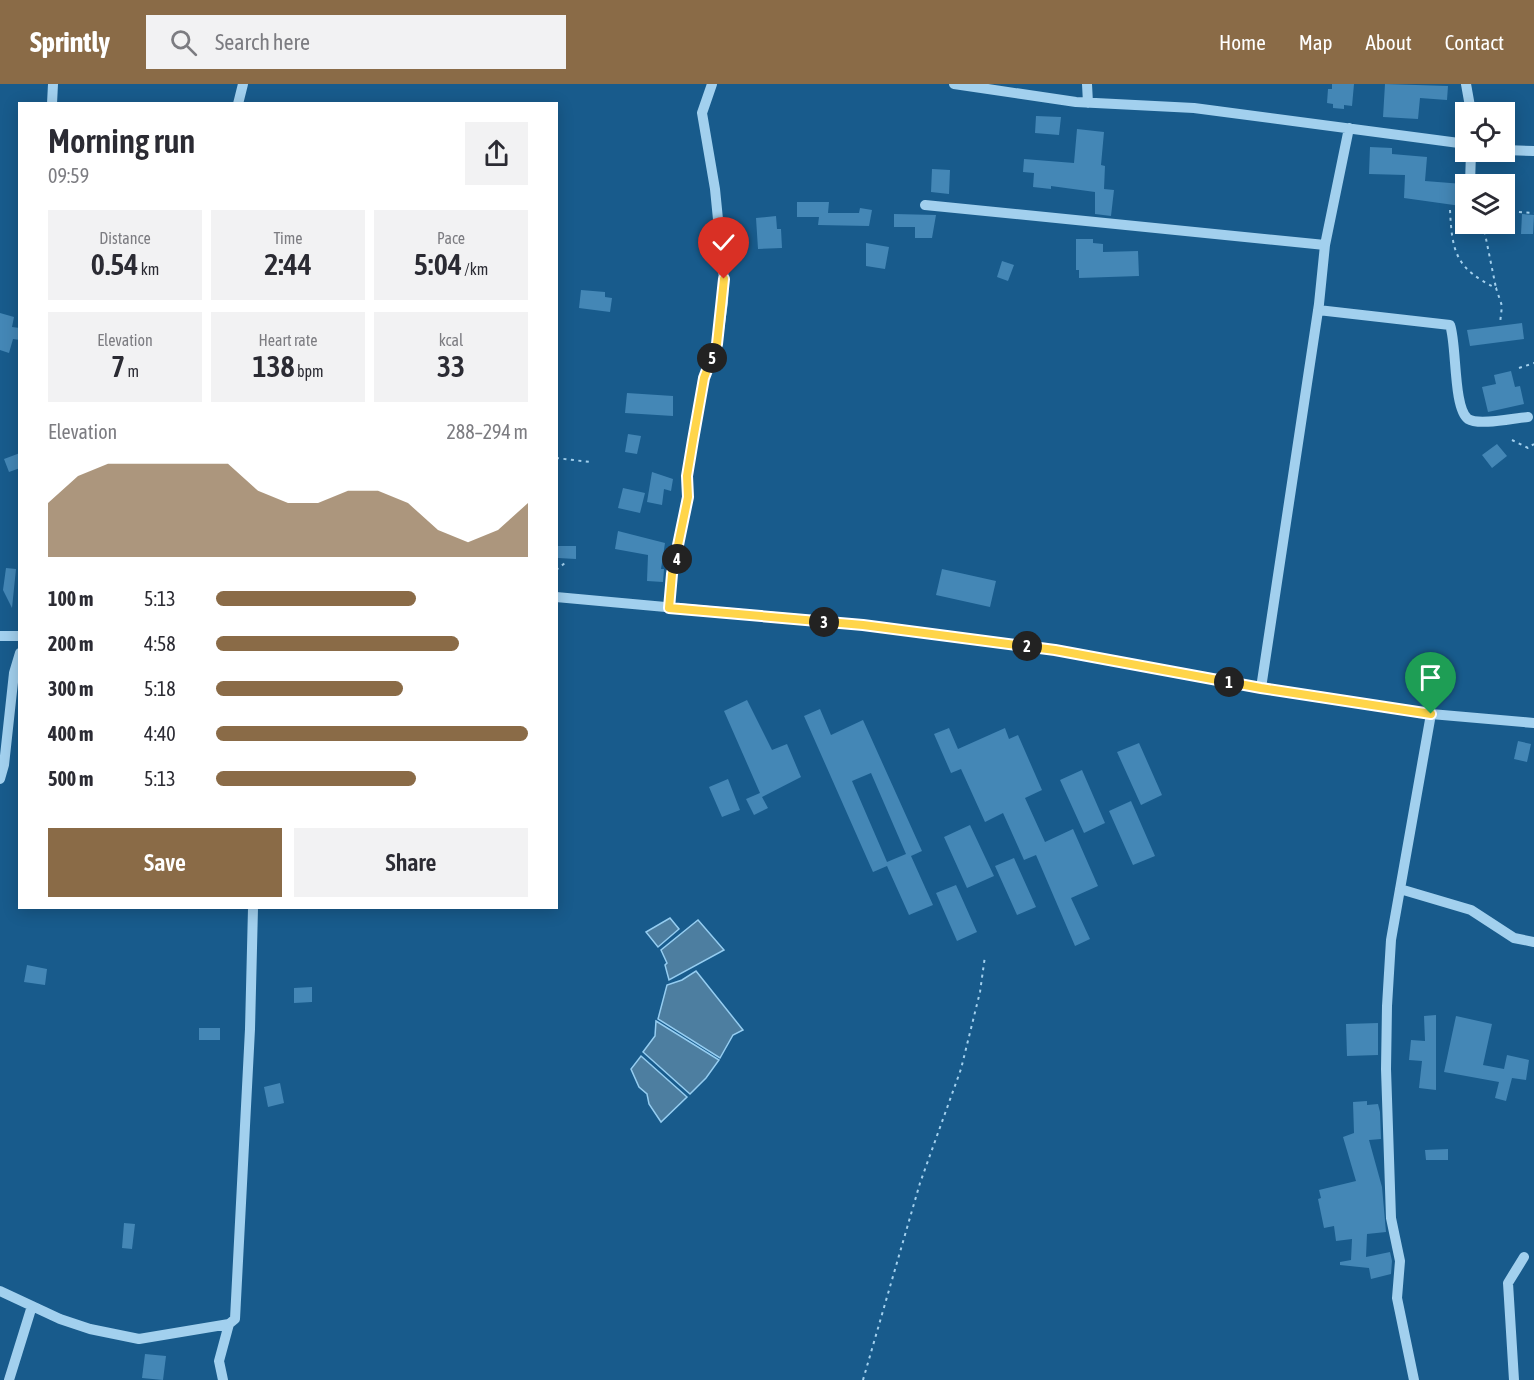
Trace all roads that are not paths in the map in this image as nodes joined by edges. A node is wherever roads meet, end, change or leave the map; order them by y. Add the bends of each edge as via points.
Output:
1 (53, 84) edge
2 (243, 84) edge
3 (712, 84) edge
4 (954, 84) edge
5 (1087, 84) edge
6 (1466, 84) edge
7 (52, 102) edge
8 (238, 102) edge
9 (1469, 102) edge
10 (1088, 103) junction
11 (1349, 128) junction
12 (1455, 142) edge
13 (1515, 150) edge
14 (1534, 151) edge
15 (926, 205) dead end
16 (1325, 245) junction
17 (1318, 310) junction
18 (1528, 417) dead end
19 (558, 597) edge
20 (669, 608) junction
21 (0, 636) edge
22 (18, 636) edge
23 (18, 660) edge
24 (1261, 688) junction
25 (1431, 714) junction
26 (1534, 723) edge
27 (0, 779) edge
28 (1400, 889) junction
29 (252, 909) edge
30 (1534, 942) edge
31 (1524, 1257) dead end
32 (0, 1291) edge
33 (32, 1306) junction
34 (229, 1323) junction
35 (9, 1380) edge
36 (223, 1380) edge
37 (1414, 1380) edge
38 (1514, 1380) edge

1 - 7 street
2 - 8 street
3 - 20 street via 702,113 715,189 723,302 717,344 704,378 694,429 688,497
4 - 10 street
5 - 10 street
6 - 9 street
10 - 11 street via 1176,106
11 - 12 street
11 - 16 street
13 - 14 street
15 - 16 street
16 - 17 street
17 - 18 street via 1450,324 1462,411 1468,419 1480,422
17 - 24 street
19 - 20 street
20 - 24 street via 863,625 1055,650
21 - 22 street
23 - 27 street
24 - 25 street
25 - 26 street
25 - 28 street
28 - 30 street via 1471,910 1514,938
28 - 37 street via 1391,940 1386,1069 1391,1218 1400,1261 1397,1298
29 - 34 street via 237,1314
31 - 38 street via 1508,1282
32 - 33 street
33 - 34 street via 74,1324 139,1339
33 - 35 street
34 - 36 street via 219,1361

